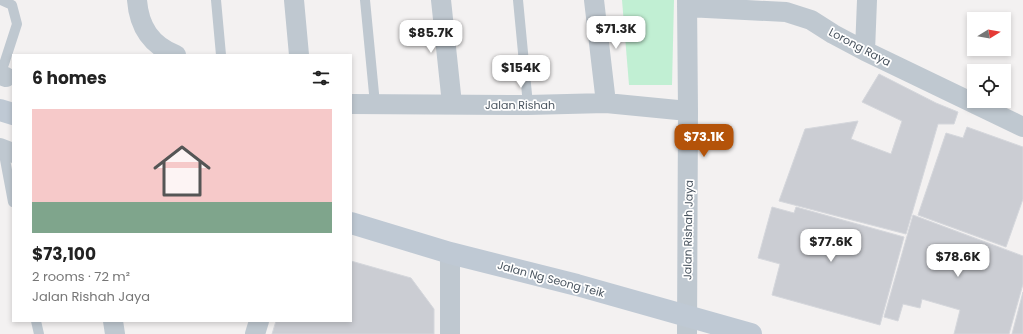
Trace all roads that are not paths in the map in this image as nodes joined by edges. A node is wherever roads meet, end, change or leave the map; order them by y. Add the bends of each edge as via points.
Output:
1 (1, 0) edge
2 (137, 0) edge
3 (216, 0) edge
4 (294, 0) edge
5 (365, 0) edge
6 (442, 0) edge
7 (518, 0) edge
8 (594, 0) edge
9 (868, 0) edge
10 (687, 4) edge
11 (865, 51) junction
12 (174, 54) edge
13 (221, 54) edge
14 (299, 54) edge
15 (2, 74) edge
16 (606, 103) junction
17 (352, 104) edge
18 (375, 104) junction
19 (452, 104) junction
20 (528, 105) junction
21 (0, 110) edge
22 (688, 110) junction
23 (12, 114) edge
24 (1023, 127) edge
25 (5, 150) edge
26 (12, 196) edge
27 (352, 223) edge
28 (450, 253) junction
29 (36, 322) edge
30 (113, 322) edge
31 (259, 322) edge
32 (687, 325) edge
33 (39, 334) edge
34 (115, 334) edge
35 (255, 334) edge
36 (450, 334) edge
37 (751, 334) edge

1 - 15 lane via 12,5 17,24
2 - 12 street via 147,33 156,44
3 - 13 lane
4 - 14 street
5 - 18 lane
6 - 19 street
7 - 20 lane
8 - 16 street
9 - 11 street
10 - 11 street, Lorong Raya via 786,12 811,20
10 - 22 street, Jalan Rishah Jaya
11 - 24 street, Lorong Raya
16 - 20 street, Jalan Rishah
16 - 22 street, Jalan Rishah
17 - 18 street, Jalan Rishah
18 - 19 street, Jalan Rishah
19 - 20 street, Jalan Rishah
21 - 23 main road
22 - 32 street, Jalan Rishah Jaya
25 - 26 lane
27 - 28 main road, Jalan Ng Seong Teik
28 - 32 main road, Jalan Ng Seong Teik via 577,285
28 - 36 street
29 - 33 lane
30 - 34 street
31 - 35 street
32 - 37 main road, Jalan Ng Seong Teik

